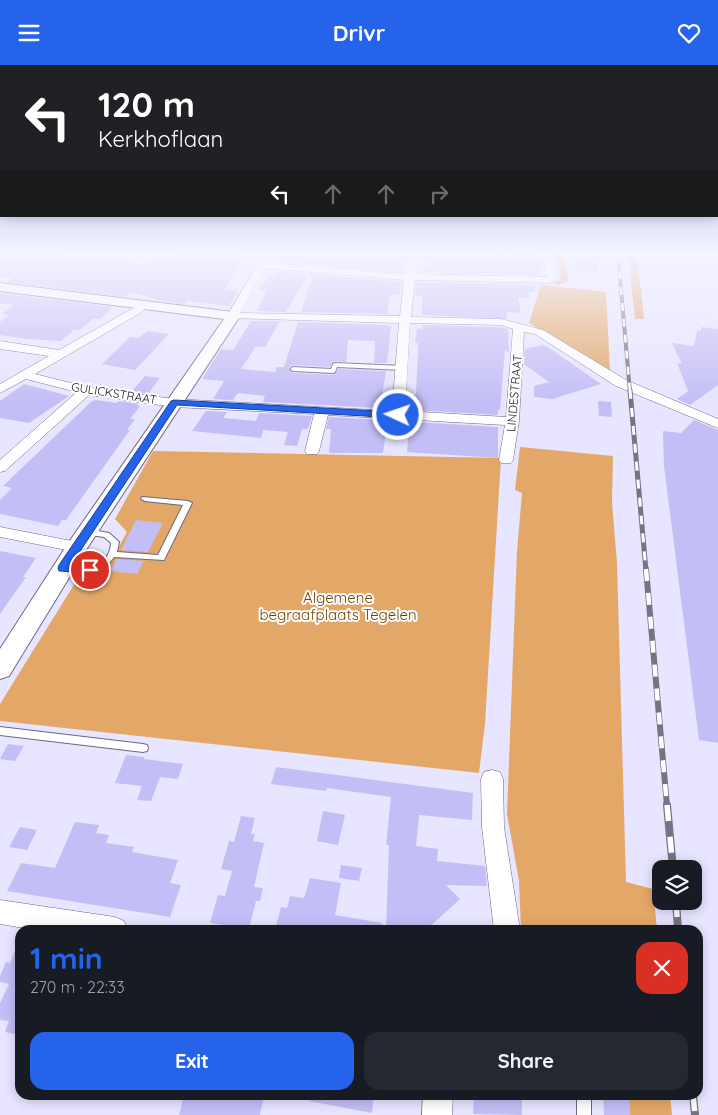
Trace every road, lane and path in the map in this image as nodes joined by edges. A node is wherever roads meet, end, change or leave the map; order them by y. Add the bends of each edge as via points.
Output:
1 (136, 304) edge
2 (240, 304) edge
3 (406, 304) edge
4 (144, 305) junction
5 (233, 316) junction
6 (404, 320) junction
7 (519, 326) junction
8 (0, 345) edge
9 (61, 354) junction
10 (403, 368) junction
11 (293, 369) dead end
12 (24, 375) junction
13 (0, 389) edge
14 (86, 391) junction
15 (174, 403) junction
16 (322, 411) junction
17 (398, 415) junction
18 (512, 421) junction
19 (718, 424) edge
20 (312, 451) dead end
21 (506, 460) dead end
22 (0, 468) edge
23 (145, 499) dead end
24 (0, 532) edge
25 (82, 539) junction
26 (112, 554) junction
27 (63, 568) junction
28 (0, 669) edge
29 (0, 731) edge
30 (143, 748) dead end
31 (492, 779) dead end
32 (0, 912) edge
33 (83, 925) edge
34 (506, 925) edge
35 (438, 1100) edge
36 (584, 1100) edge
37 (437, 1115) edge
38 (584, 1115) edge

1 - 4 street
2 - 5 street
3 - 6 street
4 - 5 street
4 - 9 street
5 - 6 street
5 - 15 street
6 - 7 street via 501,322
6 - 10 street
7 - 18 street, LINDESTRAAT
7 - 19 street via 539,332 630,388
8 - 9 street
9 - 12 street
10 - 11 lane via 335,365 333,371
10 - 17 street
12 - 13 street
12 - 14 street, GULICKSTRAAT
14 - 15 street, GULICKSTRAAT
14 - 22 street
15 - 16 street, GULICKSTRAAT
15 - 25 street
16 - 17 street, GULICKSTRAAT
16 - 20 street
17 - 18 street, GULICKSTRAAT
18 - 21 street, LINDESTRAAT
23 - 26 lane via 188,503 161,558
24 - 25 street
25 - 26 lane via 102,533 113,539 116,547
25 - 27 street
26 - 27 lane via 107,562 95,569
27 - 28 street
29 - 30 lane
31 - 34 street via 493,827
32 - 33 street
35 - 37 street
36 - 38 lane

